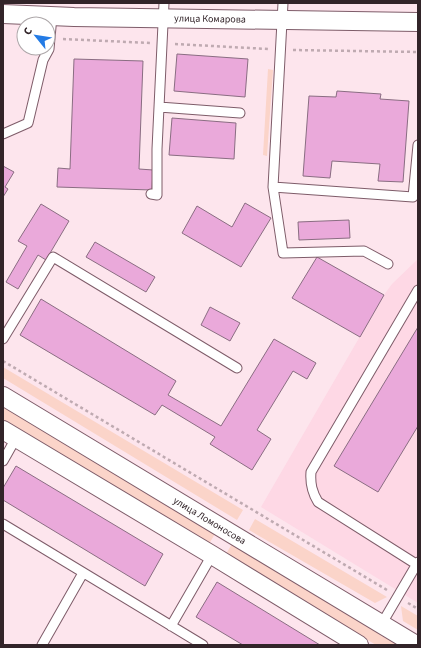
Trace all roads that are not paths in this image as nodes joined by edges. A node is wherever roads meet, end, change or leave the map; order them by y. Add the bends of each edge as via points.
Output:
1 (55, 10) edge
2 (163, 10) edge
3 (283, 11) edge
4 (3, 14) edge
5 (418, 22) edge
6 (159, 107) junction
7 (240, 113) dead end
8 (3, 134) edge
9 (418, 145) edge
10 (273, 187) junction
11 (151, 194) dead end
12 (388, 264) dead end
13 (418, 290) edge
14 (3, 339) edge
15 (237, 368) dead end
16 (3, 396) edge
17 (10, 434) edge
18 (3, 461) edge
19 (3, 524) edge
20 (227, 530) junction
21 (212, 555) junction
22 (417, 563) edge
23 (83, 573) junction
24 (381, 625) junction
25 (172, 626) junction
26 (42, 645) edge
27 (203, 645) edge
28 (359, 645) edge
29 (416, 645) edge

1 - 2 street, улица Комарова via 74,17
1 - 4 street, улица Комарова
1 - 8 lane via 49,49 43,60 28,122
2 - 3 street, улица Комарова
2 - 6 lane
3 - 5 street, улица Комарова
3 - 10 lane
6 - 7 lane
6 - 11 lane via 157,195
9 - 10 lane via 413,198
10 - 12 lane via 283,252 364,251
13 - 22 lane via 312,472 310,481 312,492 318,502
14 - 15 lane via 53,257
16 - 20 street, улица Ломоносова
17 - 18 lane
17 - 21 street
19 - 23 lane
20 - 21 street
20 - 24 street, улица Ломоносова
21 - 25 lane
21 - 28 street
22 - 24 lane
23 - 25 lane
23 - 26 lane
24 - 29 street, улица Ломоносова
25 - 27 lane

